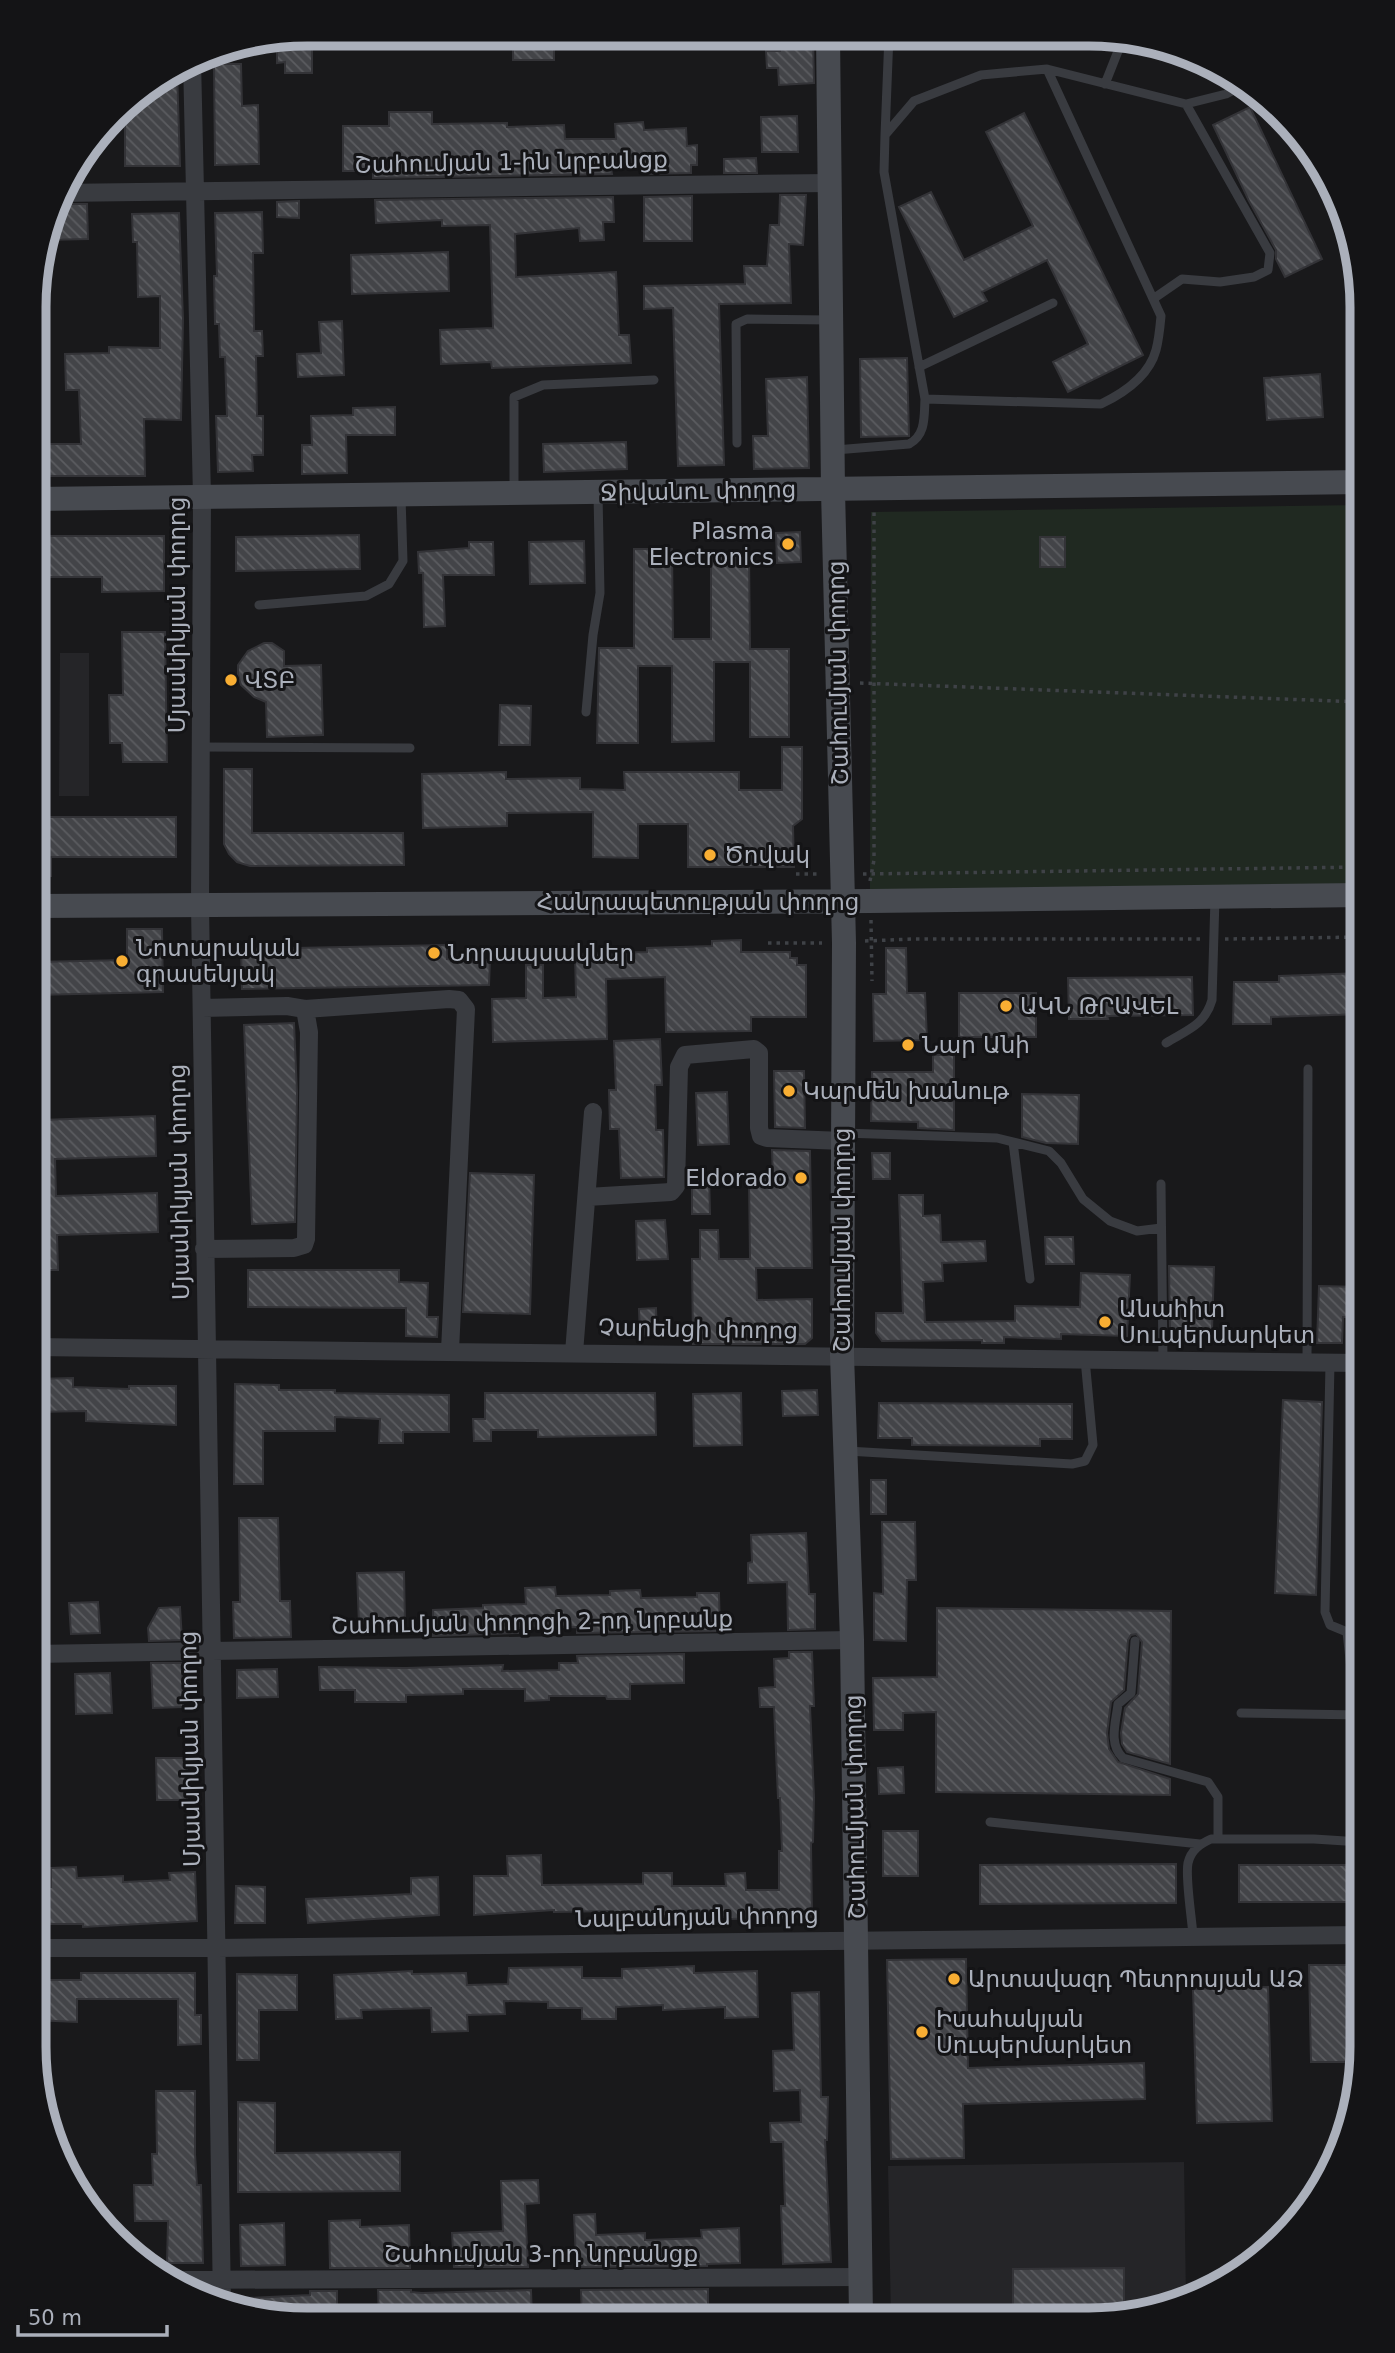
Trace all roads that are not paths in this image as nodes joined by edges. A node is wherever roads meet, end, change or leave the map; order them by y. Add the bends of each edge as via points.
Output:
1 (828, 46) edge
2 (889, 46) edge
3 (1119, 48) edge
4 (1047, 69) junction
5 (192, 71) edge
6 (1105, 84) junction
7 (1235, 89) edge
8 (1186, 104) junction
9 (885, 135) junction
10 (829, 183) junction
11 (194, 191) junction
12 (71, 193) edge
13 (1153, 299) junction
14 (1053, 303) dead end
15 (831, 320) junction
16 (919, 367) junction
17 (654, 380) dead end
18 (925, 399) junction
19 (737, 443) dead end
20 (834, 450) junction
21 (1350, 482) edge
22 (834, 490) junction
23 (598, 493) junction
24 (514, 494) junction
25 (401, 495) junction
26 (202, 497) junction
27 (46, 499) edge
28 (259, 605) dead end
29 (586, 712) dead end
30 (201, 747) junction
31 (410, 748) dead end
32 (1350, 895) edge
33 (1215, 896) junction
34 (843, 901) junction
35 (200, 905) junction
36 (46, 906) edge
37 (201, 1008) junction
38 (305, 1009) junction
39 (1166, 1042) dead end
40 (1308, 1069) dead end
41 (593, 1112) dead end
42 (843, 1137) junction
43 (1013, 1142) junction
44 (1161, 1184) dead end
45 (587, 1197) junction
46 (1161, 1228) junction
47 (204, 1248) junction
48 (1030, 1279) dead end
49 (46, 1347) edge
50 (205, 1349) junction
51 (450, 1351) junction
52 (575, 1353) junction
53 (842, 1355) junction
54 (1085, 1359) junction
55 (1163, 1360) junction
56 (1307, 1362) junction
57 (1331, 1363) junction
58 (1350, 1363) edge
59 (845, 1451) junction
60 (1347, 1632) joint
61 (852, 1640) junction
62 (1135, 1641) dead end
63 (213, 1653) junction
64 (1350, 1653) edge
65 (46, 1654) edge
66 (1241, 1713) dead end
67 (1350, 1715) edge
68 (990, 1822) dead end
69 (1218, 1839) junction
70 (1350, 1841) edge
71 (1200, 1844) junction
72 (1350, 1934) edge
73 (1193, 1936) junction
74 (857, 1939) junction
75 (46, 1948) edge
76 (217, 1948) junction
77 (860, 2277) junction
78 (189, 2280) edge
79 (221, 2280) junction
80 (222, 2294) edge
81 (861, 2308) edge

1 - 10 street, Շահումյան փողոց
2 - 9 lane
3 - 6 lane
4 - 6 lane
4 - 9 lane via 981,75 914,101
4 - 13 lane
5 - 11 street, Մյասնիկյան փողոց
6 - 8 lane
7 - 8 lane
8 - 13 lane via 1270,253 1268,270 1220,282 1182,279
9 - 16 lane via 884,172
10 - 11 street, Շահումյան 1-ին նրբանցք
10 - 15 street, Շահումյան փողոց
11 - 12 street, Շահումյան 1-ին նրբանցք
11 - 26 street, Մյասնիկյան փողոց
13 - 18 lane via 1161,316 1156,352 1139,379 1101,404
14 - 16 lane
15 - 19 lane via 747,319 736,324
15 - 20 street, Շահումյան փողոց
16 - 18 lane
17 - 24 lane via 543,385 514,397
18 - 20 lane via 923,427 909,444
20 - 22 street, Շահումյան փողոց
21 - 22 street, Ջիվանու փողոց
22 - 23 street, Ջիվանու փողոց
22 - 34 street, Շահումյան փողոց
23 - 24 street, Ջիվանու փողոց
23 - 29 lane via 600,593
24 - 25 street, Ջիվանու փողոց
25 - 26 street, Ջիվանու փողոց
25 - 28 lane via 403,561 390,584 366,596
26 - 27 street, Ջիվանու փողոց
26 - 30 street, Մյասնիկյան փողոց
30 - 31 lane
30 - 35 street, Մյասնիկյան փողոց
32 - 33 street, Հանրապետության փողոց
33 - 34 street, Հանրապետության փողոց
33 - 39 lane via 1208,1012 1202,1021
34 - 35 street, Հանրապետության փողոց
34 - 42 street, Շահումյան փողոց
35 - 36 street, Հանրապետության փողոց
35 - 37 street, Մյասնիկյան փողոց
37 - 38 street
37 - 47 street, Մյասնիկյան փողոց
38 - 47 street via 309,1031 304,1245
38 - 51 street via 449,999 459,1000 466,1009
40 - 56 lane
41 - 45 street
42 - 43 lane via 997,1138
42 - 45 street via 761,1136 759,1053 754,1048 685,1055 679,1067 676,1186 671,1192
42 - 53 street, Շահումյան փողոց
43 - 46 lane via 1049,1151 1083,1199 1110,1221 1137,1231
43 - 48 lane
44 - 46 lane
45 - 52 street
46 - 55 lane
47 - 50 street, Մյասնիկյան փողոց
49 - 50 street, Չարենցի փողոց
50 - 51 street, Չարենցի փողոց
50 - 63 street, Մյասնիկյան փողոց
51 - 52 street, Չարենցի փողոց
52 - 53 street, Չարենցի փողոց
53 - 54 street, Չարենցի փողոց
53 - 59 street, Շահումյան փողոց
54 - 55 street, Չարենցի փողոց
54 - 59 lane via 1093,1445 1085,1461 1072,1464
55 - 56 street, Չարենցի փողոց
56 - 57 street, Չարենցի փողոց
57 - 58 street, Չարենցի փողոց
57 - 60 lane via 1325,1612 1330,1625
59 - 61 street, Շահումյան փողոց
60 - 64 lane
61 - 63 street, Շահումյան փողոցի 2-րդ նրբանք
61 - 74 street, Շահումյան փողոց
62 - 69 lane via 1131,1693 1118,1704 1116,1752 1123,1758 1208,1782 1218,1797
63 - 65 street, Շահումյան փողոցի 2-րդ նրբանք
63 - 76 street, Մյասնիկյան փողոց
66 - 67 lane
68 - 71 lane
69 - 70 lane
69 - 71 lane
71 - 73 lane via 1188,1864
72 - 73 street, Նալբանդյան փողոց
73 - 74 street, Նալբանդյան փողոց
74 - 76 street, Նալբանդյան փողոց
74 - 77 street, Շահումյան փողոց
75 - 76 street, Նալբանդյան փողոց
76 - 79 street, Մյասնիկյան փողոց
77 - 79 street, Շահումյան 3-րդ նրբանցք
77 - 81 street, Շահումյան փողոց
78 - 79 street, Շահումյան 3-րդ նրբանցք
79 - 80 street, Մյասնիկյան փողոց

